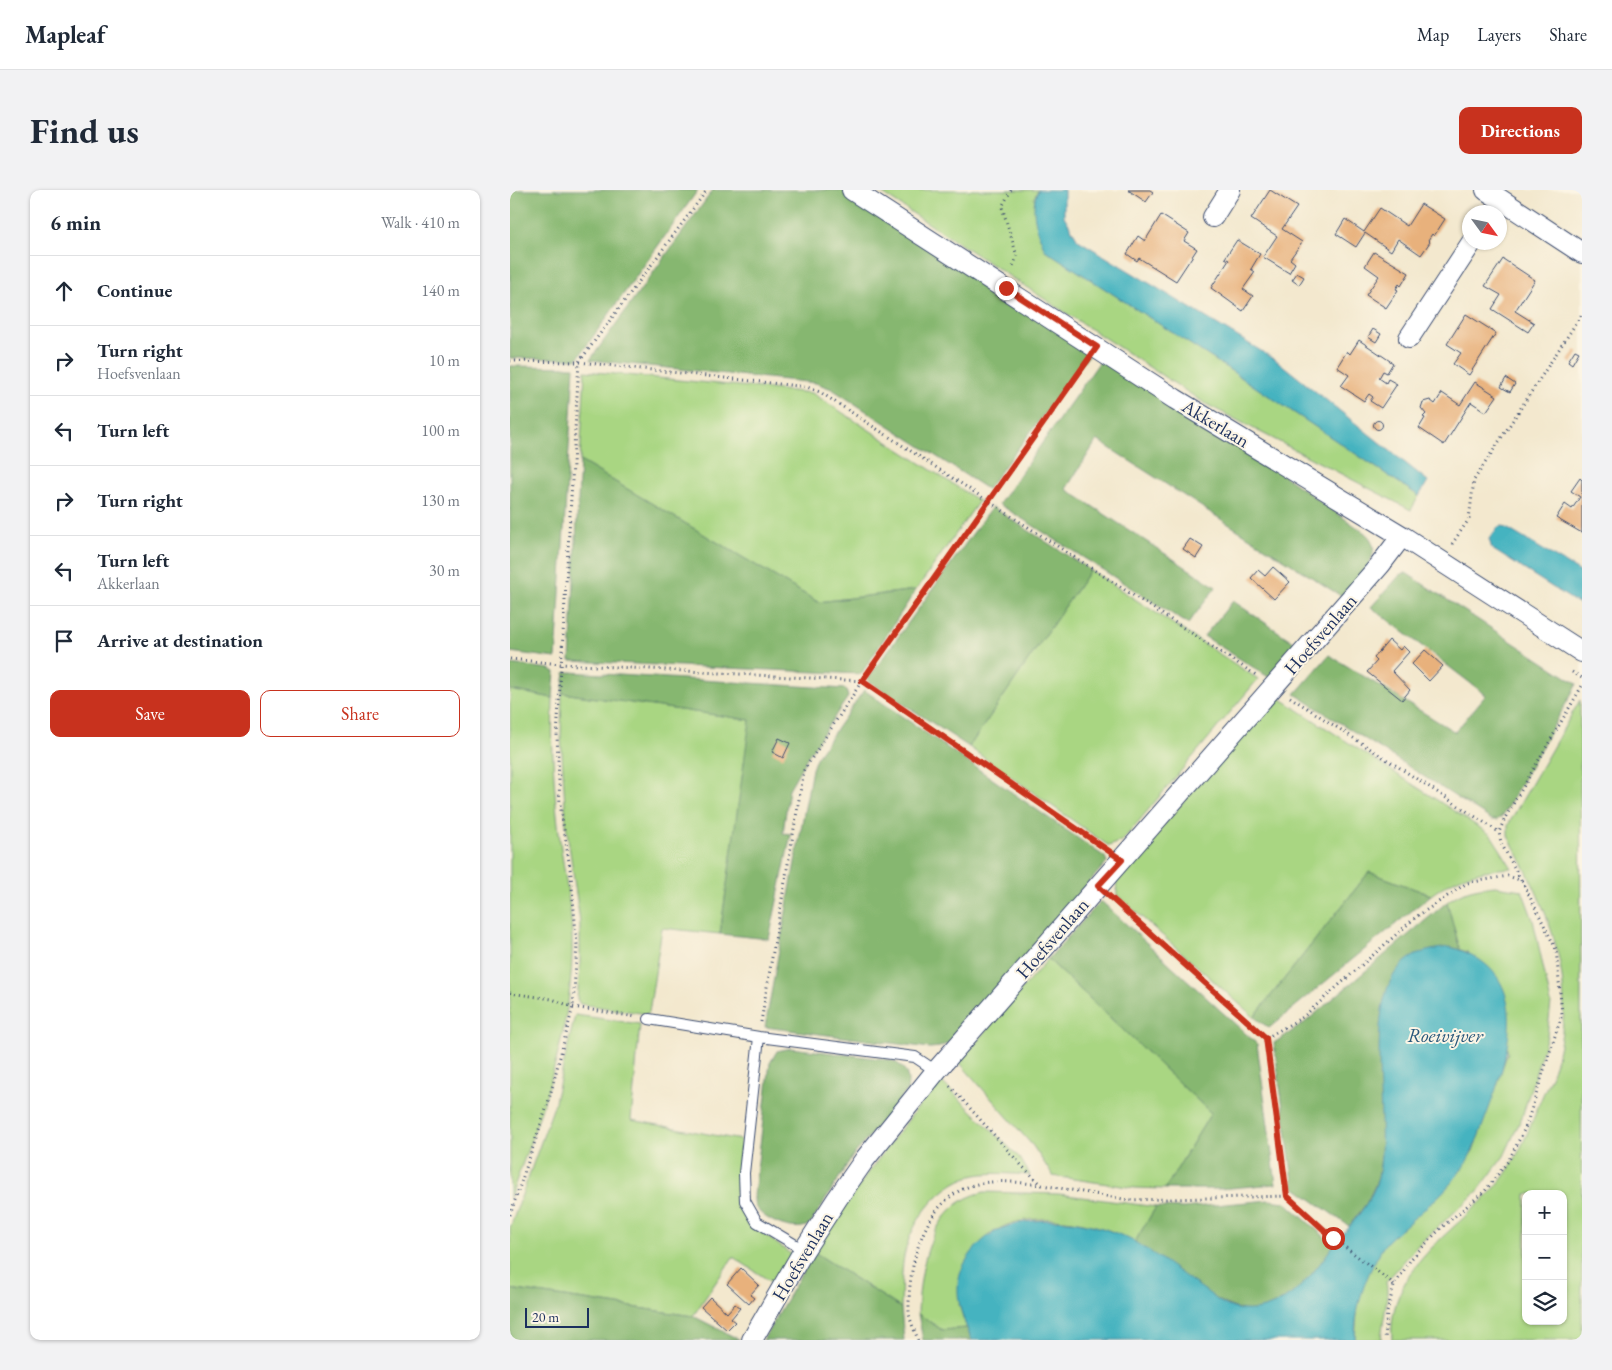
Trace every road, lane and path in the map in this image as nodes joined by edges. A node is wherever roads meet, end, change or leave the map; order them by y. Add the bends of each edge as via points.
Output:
1 (707, 190) edge
2 (852, 190) edge
3 (1010, 190) edge
4 (1230, 190) edge
5 (1493, 201) edge
6 (1213, 217) dead end
7 (1467, 250) edge
8 (1582, 253) edge
9 (1006, 288) junction
10 (1582, 314) edge
11 (1409, 338) dead end
12 (1097, 347) junction
13 (510, 361) edge
14 (579, 362) junction
15 (989, 501) junction
16 (1402, 536) junction
17 (1440, 561) junction
18 (1582, 652) edge
19 (510, 659) edge
20 (561, 664) junction
21 (862, 681) junction
22 (1274, 686) junction
23 (1582, 686) edge
24 (1581, 692) edge
25 (1499, 832) junction
26 (1122, 860) junction
27 (1522, 881) junction
28 (1098, 886) junction
29 (510, 993) edge
30 (573, 1007) junction
31 (648, 1019) joint
32 (759, 1037) junction
33 (1266, 1038) junction
34 (936, 1071) junction
35 (1042, 1185) junction
36 (1287, 1196) junction
37 (510, 1215) edge
38 (804, 1250) junction
39 (1394, 1286) junction
40 (752, 1340) edge
41 (918, 1340) edge
42 (1385, 1340) edge

1 - 14 path
2 - 9 street, Akkerlaan
3 - 9 path via 1002,207 1017,256
4 - 6 street
5 - 8 street
7 - 11 street
9 - 12 street, Akkerlaan
10 - 17 path via 1474,480 1468,519
12 - 15 path
12 - 16 street, Akkerlaan
13 - 14 path
14 - 15 path via 807,387 820,392
14 - 20 path
15 - 21 path
15 - 22 path
16 - 17 street, Akkerlaan
16 - 22 street, Hoefsvenlaan
17 - 18 street, Akkerlaan
19 - 20 path
20 - 21 path
20 - 30 path via 557,736 560,804 577,945
21 - 26 path
21 - 32 path via 804,770
22 - 25 path
22 - 26 street, Hoefsvenlaan
23 - 24 path
24 - 25 path via 1504,818
25 - 27 path
26 - 28 street, Hoefsvenlaan
27 - 33 path via 1508,876 1466,883 1416,917 1303,1017
27 - 39 path via 1556,949 1562,1014 1547,1063 1526,1126 1509,1160 1485,1191 1411,1260
28 - 33 path
28 - 34 street, Hoefsvenlaan
29 - 30 path via 552,999
30 - 31 path
30 - 37 path via 548,1103
31 - 32 lane
32 - 34 lane via 915,1057
32 - 38 lane via 744,1173 745,1201 757,1222
33 - 36 path
34 - 35 path
34 - 38 street, Hoefsvenlaan via 865,1159
35 - 36 path via 1129,1200
35 - 41 path via 999,1181 966,1187 945,1200 925,1225 914,1261 909,1312
36 - 39 path via 1333,1238
38 - 40 street, Hoefsvenlaan
39 - 42 path via 1386,1312

